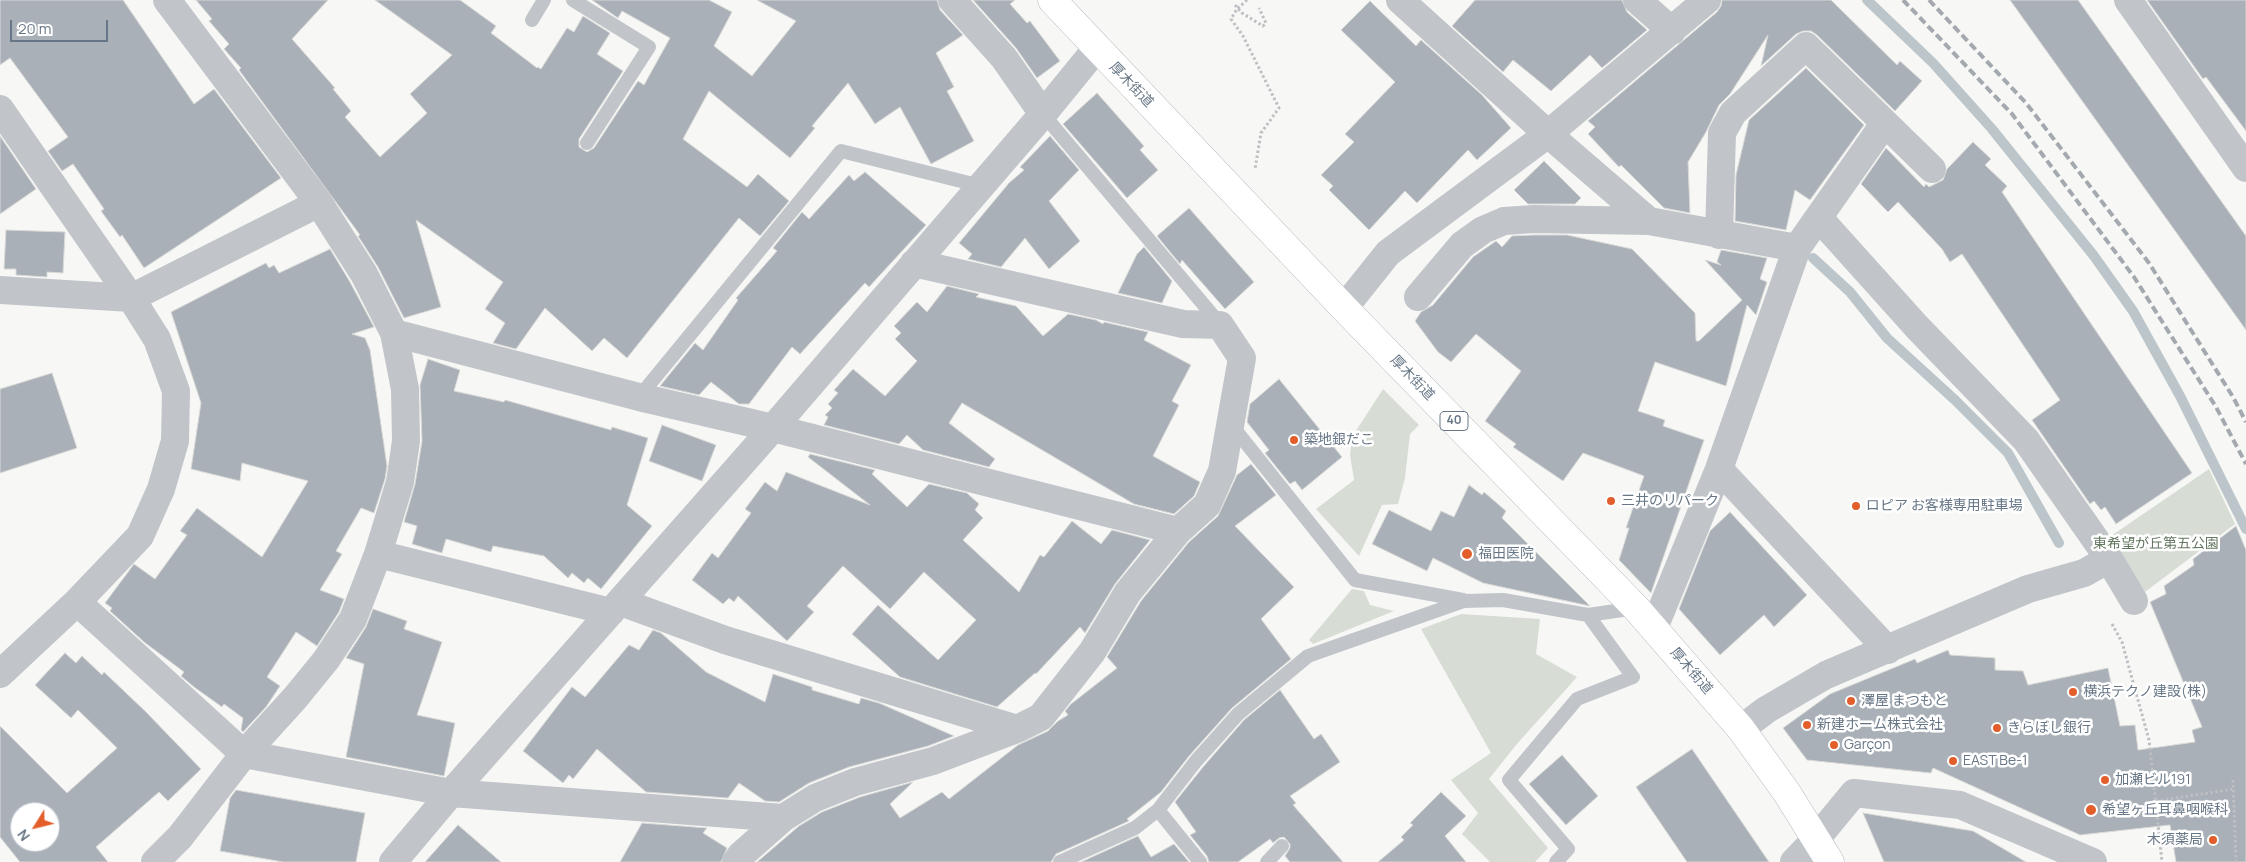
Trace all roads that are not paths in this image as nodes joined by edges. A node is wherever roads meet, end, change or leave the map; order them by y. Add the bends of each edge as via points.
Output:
1 (167, 0) edge
2 (544, 0) edge
3 (573, 0) edge
4 (952, 0) edge
5 (1052, 0) edge
6 (1637, 0) edge
7 (1707, 0) edge
8 (2128, 0) edge
9 (1402, 1) edge
10 (532, 20) dead end
11 (1672, 31) junction
12 (1096, 49) junction
13 (0, 109) edge
14 (1043, 114) junction
15 (1884, 124) junction
16 (1548, 134) junction
17 (587, 143) dead end
18 (2246, 168) edge
19 (1932, 170) dead end
20 (981, 186) junction
21 (319, 203) junction
22 (1819, 218) junction
23 (1649, 221) junction
24 (1719, 235) junction
25 (1797, 248) junction
26 (914, 263) junction
27 (0, 290) edge
28 (1418, 297) dead end
29 (131, 298) junction
30 (1344, 308) junction
31 (1220, 325) junction
32 (394, 334) junction
33 (639, 397) junction
34 (1230, 423) junction
35 (773, 428) junction
36 (1719, 469) junction
37 (1178, 531) junction
38 (378, 554) junction
39 (2109, 559) junction
40 (1464, 600) junction
41 (2134, 601) dead end
42 (77, 602) junction
43 (616, 607) junction
44 (1636, 608) junction
45 (1588, 615) junction
46 (1654, 628) junction
47 (1888, 650) junction
48 (0, 674) edge
49 (1017, 729) junction
50 (1741, 729) junction
51 (244, 754) junction
52 (452, 793) junction
53 (1158, 810) junction
54 (783, 818) junction
55 (1282, 846) dead end
56 (1823, 851) edge
57 (2078, 859) edge
58 (155, 862) edge
59 (393, 862) edge
60 (736, 862) edge
61 (1060, 862) edge
62 (1200, 862) edge
63 (1267, 862) edge
64 (1556, 862) edge
65 (1794, 862) edge

1 - 21 street
2 - 10 lane
3 - 17 lane via 649,47
4 - 14 street via 1004,58
5 - 12 main road, 厚木街道 / 40
6 - 11 street
7 - 11 street
8 - 18 street
9 - 16 street
11 - 16 street
12 - 14 street
12 - 30 main road, 厚木街道 / 40
13 - 29 street
14 - 20 street
14 - 31 lane
15 - 19 street
15 - 22 street
15 - 24 street via 1806,46 1733,113 1722,133
16 - 23 street
16 - 30 street via 1388,253
20 - 26 street
20 - 33 lane via 841,151
21 - 29 street
21 - 32 street via 364,274
22 - 25 street
22 - 39 street via 1917,328 2026,440
23 - 24 street
23 - 28 street via 1534,218 1504,221 1483,230 1462,245
24 - 25 street
25 - 36 street
26 - 31 street via 1183,324
26 - 35 street
27 - 29 street
29 - 42 street via 157,339 176,392 175,441 161,489 140,536
30 - 44 main road, 厚木街道 / 40
31 - 34 street via 1242,358
32 - 33 street
32 - 38 street via 405,389 406,440 400,482
33 - 35 street
34 - 37 street via 1222,471 1207,505
34 - 40 lane via 1355,580
35 - 37 street
35 - 43 street
36 - 46 street
36 - 47 street
37 - 49 street via 1128,592 1092,652 1041,717
38 - 43 street
38 - 51 street via 353,619 326,660
39 - 41 street
39 - 47 street via 2084,573 2028,589
40 - 45 lane via 1503,600
40 - 53 lane via 1308,656 1238,714
42 - 48 street
42 - 51 street
43 - 49 street
43 - 52 street
44 - 45 lane
44 - 46 main road, 厚木街道 / 40
45 - 64 lane via 1633,677 1577,699 1509,780 1568,849
46 - 50 main road, 厚木街道 / 40
47 - 50 street via 1826,674
49 - 54 street via 933,761 855,782 815,798
50 - 56 main road, 厚木街道 / 40
51 - 52 street
51 - 58 street via 180,837
52 - 54 street
52 - 59 street
53 - 61 lane via 1135,828
53 - 62 lane
54 - 60 street
55 - 63 lane
56 - 57 street via 1854,793 1960,805
56 - 65 street

